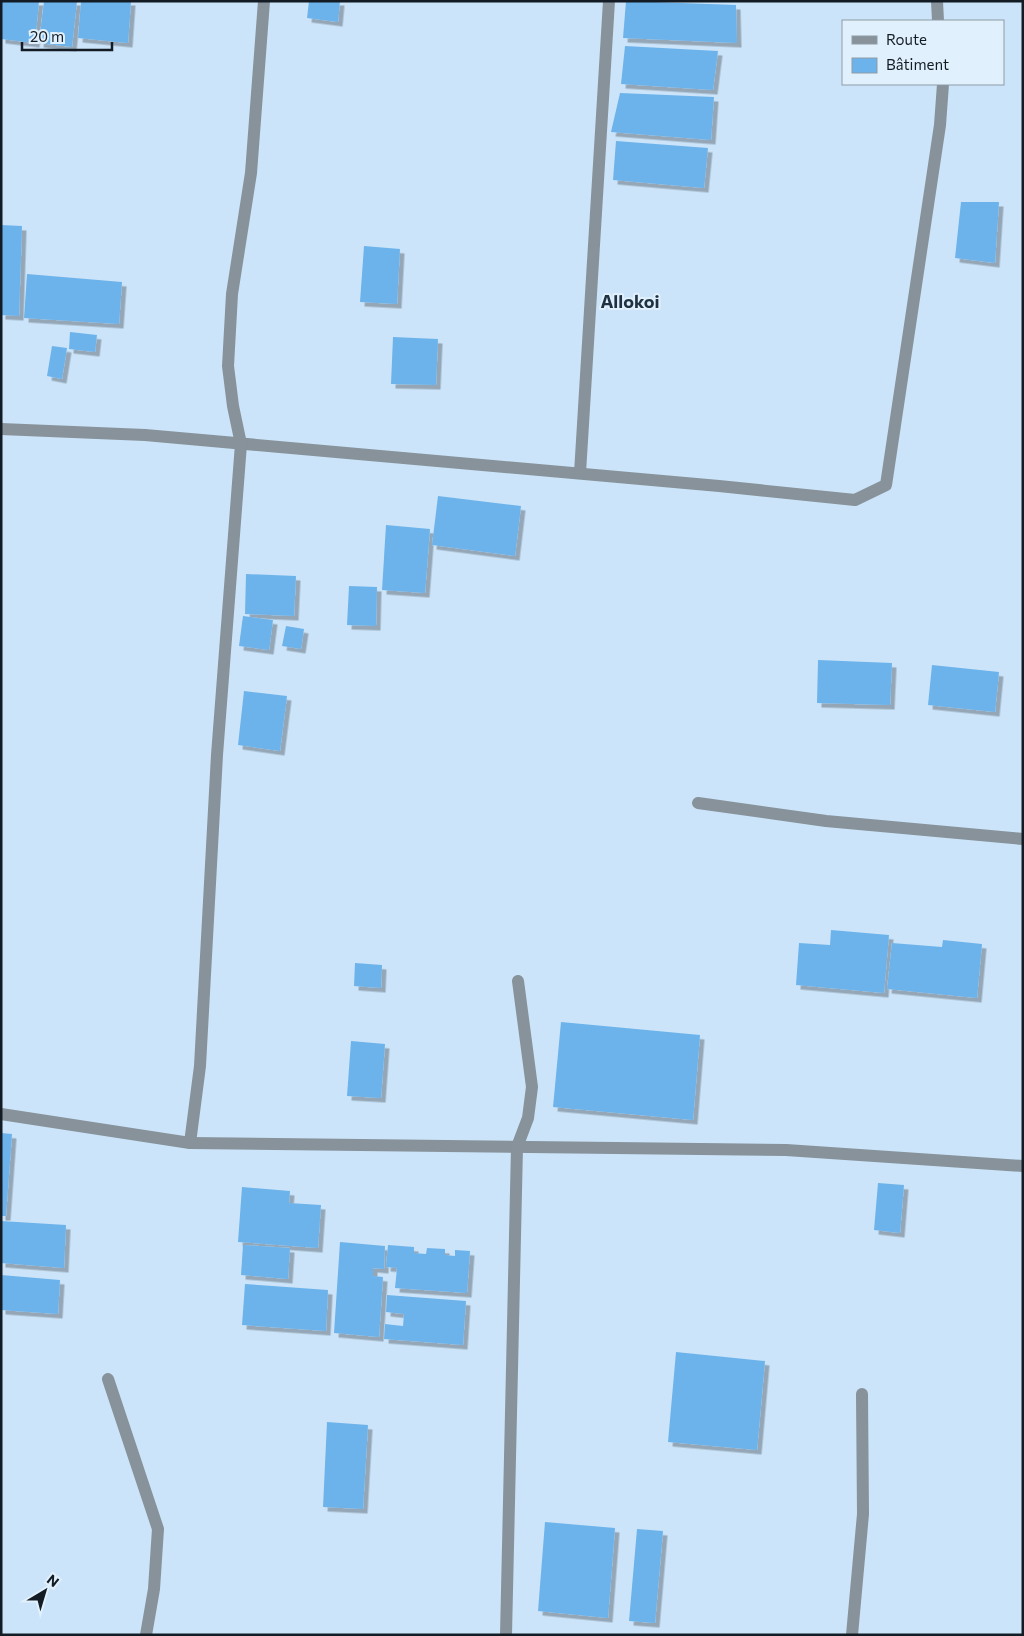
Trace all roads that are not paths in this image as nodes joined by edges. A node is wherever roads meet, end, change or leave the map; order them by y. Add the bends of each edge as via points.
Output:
1 (264, 1) edge
2 (609, 1) edge
3 (937, 1) edge
4 (938, 20) edge
5 (943, 85) edge
6 (1, 429) edge
7 (241, 444) junction
8 (580, 473) junction
9 (698, 803) dead end
10 (1023, 839) edge
11 (518, 981) dead end
12 (1, 1114) edge
13 (190, 1143) junction
14 (517, 1147) junction
15 (1023, 1166) edge
16 (108, 1379) dead end
17 (862, 1394) dead end
18 (146, 1635) edge
19 (506, 1635) edge
20 (852, 1635) edge

1 - 7 street via 251,173 232,303 228,366
2 - 8 street
3 - 4 street
5 - 8 street via 932,184 886,485 855,500
6 - 7 street via 145,435
7 - 8 street
7 - 13 street via 217,755 200,1066
9 - 10 street via 826,822
11 - 14 street via 532,1087 528,1118
12 - 13 street
13 - 14 street
14 - 15 street via 786,1150
14 - 19 street
16 - 18 street via 158,1529 154,1589
17 - 20 street via 863,1514

